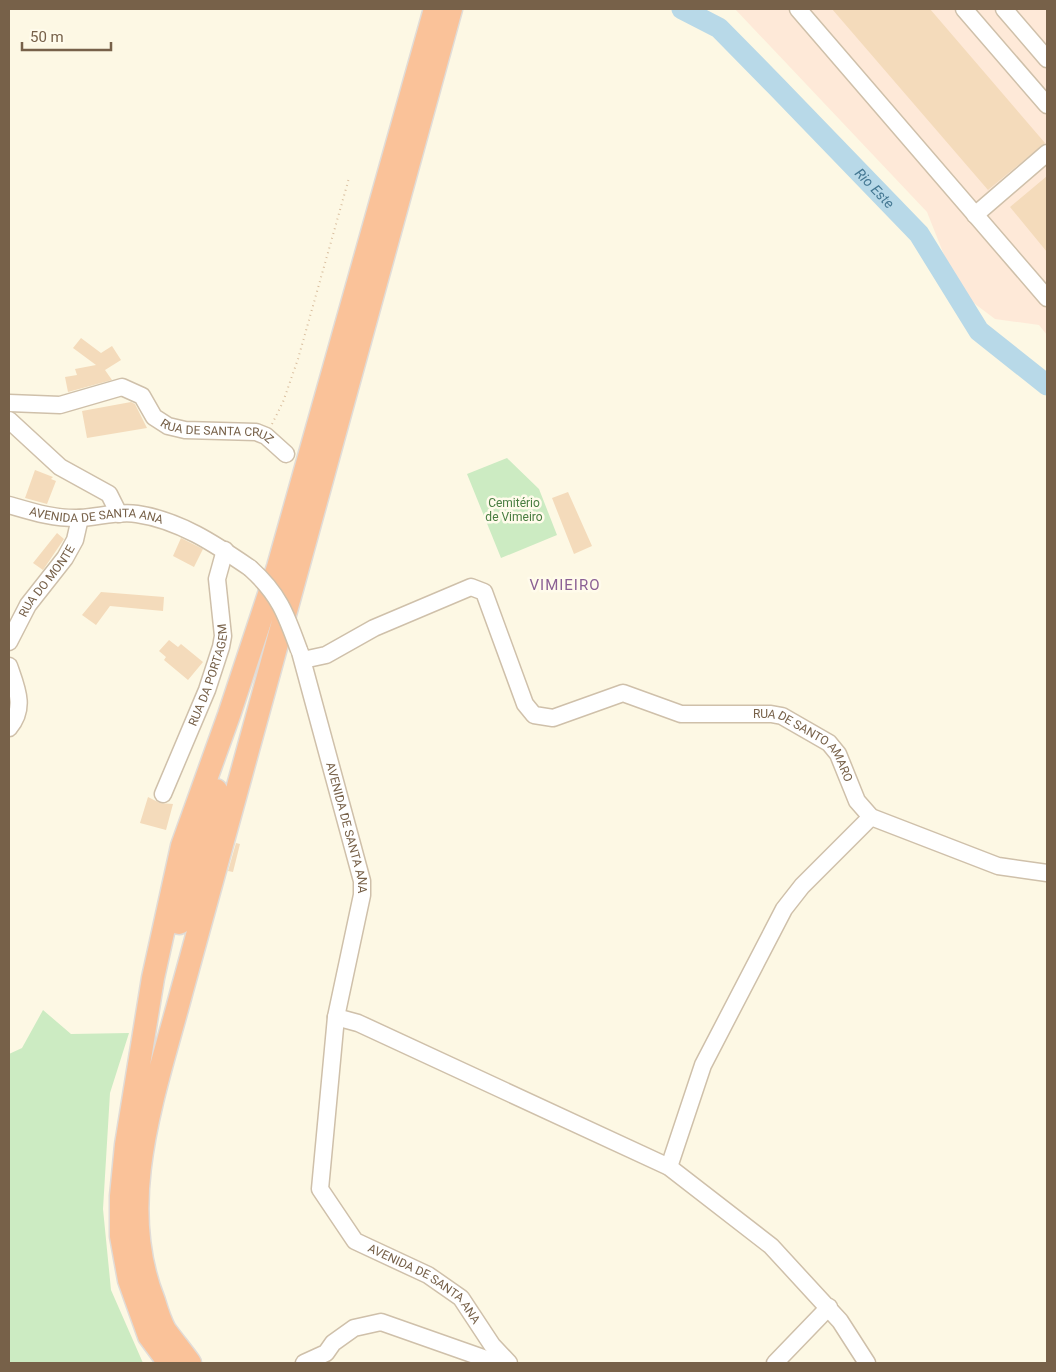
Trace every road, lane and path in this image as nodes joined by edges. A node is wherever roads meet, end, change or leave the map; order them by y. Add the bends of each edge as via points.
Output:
1 (451, 9) edge
2 (798, 9) edge
3 (964, 9) edge
4 (1004, 9) edge
5 (436, 24) edge
6 (1047, 59) edge
7 (1047, 105) edge
8 (1047, 153) edge
9 (349, 178) dead end
10 (975, 215) junction
11 (1047, 298) edge
12 (9, 404) edge
13 (9, 420) edge
14 (266, 436) junction
15 (286, 454) dead end
16 (9, 506) edge
17 (119, 514) junction
18 (80, 518) junction
19 (225, 550) junction
20 (9, 642) edge
21 (301, 655) junction
22 (9, 666) edge
23 (9, 728) edge
24 (163, 794) dead end
25 (871, 817) junction
26 (1047, 874) edge
27 (336, 1017) junction
28 (669, 1167) junction
29 (829, 1307) junction
30 (506, 1362) edge
31 (170, 1363) edge
32 (190, 1363) edge
33 (304, 1363) edge
34 (775, 1363) edge
35 (867, 1363) edge

1 - 5 highway
2 - 10 street
3 - 7 street
4 - 6 street
5 - 31 highway via 278,567 182,846 153,978 126,1145 120,1196 121,1236 129,1280 149,1336
5 - 32 highway via 257,720 146,1134 136,1194 137,1235 143,1275 164,1328
8 - 10 street
9 - 14 path via 298,359 283,402
10 - 11 street
12 - 14 street, RUA DE SANTA CRUZ via 60,405 119,386 142,396 154,417 168,426 185,430 256,432
13 - 17 street via 60,467 109,494
14 - 15 street, RUA DE SANTA CRUZ
16 - 18 street, AVENIDA DE SANTA ANA via 48,517
17 - 18 street, AVENIDA DE SANTA ANA
17 - 19 street, AVENIDA DE SANTA ANA via 163,520 196,533
18 - 20 street, RUA DO MONTE via 65,558 28,605
19 - 21 street, AVENIDA DE SANTA ANA, bridge via 266,582 283,607
19 - 24 street, RUA DA PORTAGEM via 217,579 223,636 219,654
21 - 25 street, RUA DE SANTO AMARO via 326,655 374,628 476,587 484,592 525,704 534,715 553,718 624,693 681,714 782,716 829,743 838,754 857,801
21 - 27 street, AVENIDA DE SANTA ANA via 362,881 362,895
22 - 23 street via 19,695 18,714
25 - 26 street via 998,866
25 - 28 street via 802,886 784,909 703,1065
27 - 28 street via 358,1023
27 - 30 street, AVENIDA DE SANTA ANA via 320,1189 355,1241 428,1275 461,1298
28 - 29 street via 771,1246
29 - 34 street
29 - 35 street
30 - 33 street via 489,1360 381,1322 354,1328 326,1353

